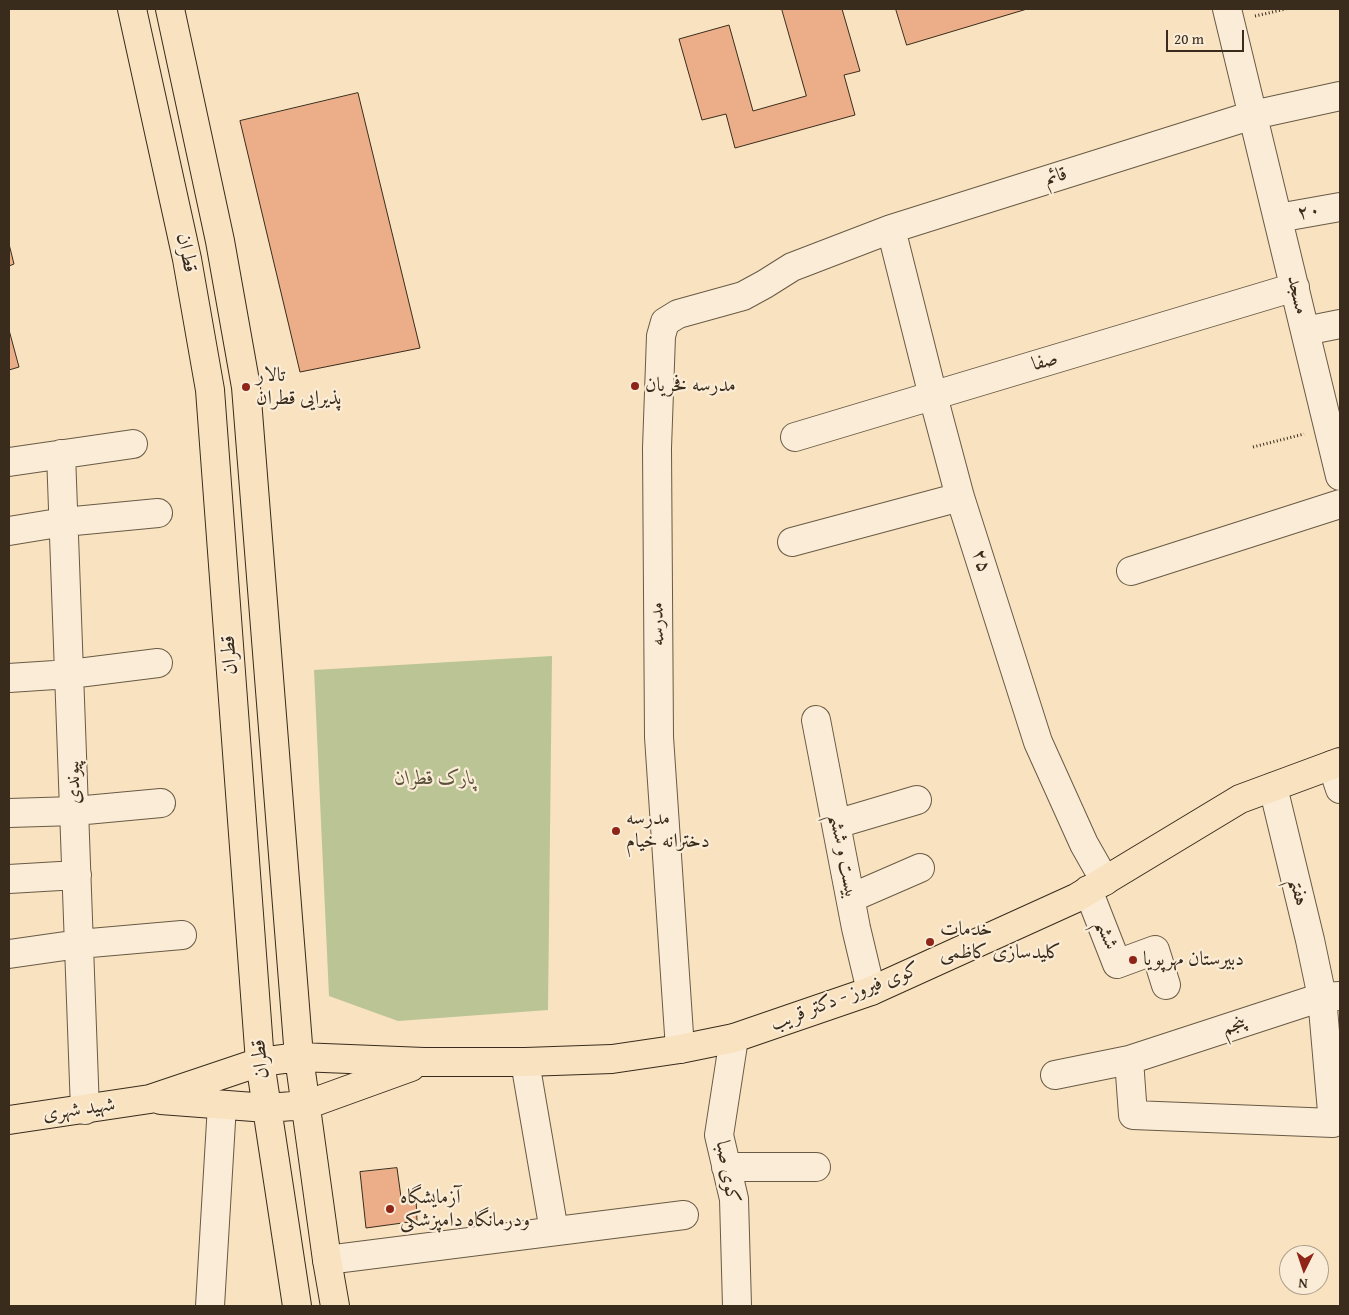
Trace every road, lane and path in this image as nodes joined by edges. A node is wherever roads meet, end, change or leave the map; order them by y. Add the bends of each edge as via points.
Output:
1 (132, 9) edge
2 (170, 9) edge
3 (1227, 9) edge
4 (1340, 96) edge
5 (1253, 115) junction
6 (1340, 207) edge
7 (1278, 218) junction
8 (891, 229) junction
9 (778, 275) joint
10 (1295, 287) junction
11 (1340, 324) edge
12 (1305, 331) junction
13 (933, 396) junction
14 (1329, 427) junction
15 (795, 437) dead end
16 (133, 444) dead end
17 (1254, 447) dead end
18 (62, 454) junction
19 (9, 462) edge
20 (1340, 476) edge
21 (960, 497) junction
22 (1340, 504) edge
23 (158, 513) dead end
24 (64, 522) junction
25 (9, 531) edge
26 (792, 542) dead end
27 (1131, 571) dead end
28 (158, 662) dead end
29 (70, 674) junction
30 (9, 678) edge
31 (816, 720) dead end
32 (1337, 772) edge
33 (1272, 787) junction
34 (917, 800) dead end
35 (161, 803) dead end
36 (75, 811) junction
37 (9, 813) edge
38 (836, 824) junction
39 (920, 868) dead end
40 (77, 875) junction
41 (9, 879) edge
42 (1097, 885) junction
43 (851, 898) junction
44 (182, 935) dead end
45 (79, 944) junction
46 (9, 954) edge
47 (1166, 986) dead end
48 (871, 991) junction
49 (1331, 996) edge
50 (734, 1038) junction
51 (680, 1049) junction
52 (300, 1057) junction
53 (1129, 1060) junction
54 (260, 1062) junction
55 (424, 1062) junction
56 (525, 1062) junction
57 (1055, 1074) dead end
58 (150, 1099) junction
59 (222, 1105) junction
60 (306, 1105) junction
61 (267, 1108) junction
62 (85, 1110) junction
63 (9, 1120) edge
64 (726, 1167) junction
65 (816, 1167) dead end
66 (684, 1215) dead end
67 (554, 1231) junction
68 (327, 1260) junction
69 (210, 1306) edge
70 (297, 1306) edge
71 (335, 1306) edge
72 (737, 1306) edge

1 - 54 main road, قطران via 187,258 210,390
2 - 52 main road, قطران via 220,241 246,387
3 - 5 street, مسجد
4 - 5 street, قائم
5 - 7 street, مسجد
5 - 8 street, قائم
6 - 7 street, ۲۰
7 - 10 street, مسجد
8 - 9 street, قائم
8 - 13 street, ۲۵
9 - 51 street, مدرسه via 743,296 678,314 665,322 661,336 657,448 659,737
10 - 12 street, مسجد
10 - 13 street, صفا
11 - 12 street
12 - 14 street, مسجد
13 - 15 street, صفا
13 - 21 street, ۲۵
14 - 17 path
14 - 20 street, مسجد
16 - 18 street
18 - 19 street
18 - 24 street, پیوندی
21 - 26 street
21 - 42 street, ۲۵ via 1038,742 1084,844
22 - 27 street
23 - 24 street
24 - 25 street
24 - 29 street, پیوندی
28 - 29 street
29 - 30 street
29 - 36 street, پیوندی
31 - 38 street, بیست و ششم
32 - 33 main road, کوی فیروز - دکتر قریب
33 - 42 main road, کوی فیروز - دکتر قریب via 1240,799
33 - 49 street, هفتم via 1310,940
34 - 38 street
35 - 36 street
36 - 37 street
36 - 40 street, پیوندی
38 - 43 street, بیست و ششم
39 - 43 street
40 - 41 street
40 - 45 street, پیوندی
42 - 47 street, ششم via 1117,964 1155,950
42 - 48 main road, کوی فیروز - دکتر قریب via 1067,902
43 - 48 street, بیست و ششم
44 - 45 street
45 - 46 street
45 - 62 street, پیوندی
48 - 50 main road, کوی فیروز - دکتر قریب
49 - 53 street, پنجم
49 - 53 street, هفتم via 1333,1123 1133,1115
50 - 51 main road, کوی فیروز - دکتر قریب
50 - 64 street, کوی صبا via 719,1135
51 - 56 main road, کوی فیروز - دکتر قریب via 612,1059
52 - 54 main road, کوی فیروز - دکتر قریب
52 - 55 main road, کوی فیروز - دکتر قریب
52 - 60 main road, قطران
53 - 57 street, پنجم
54 - 58 main road, کوی فیروز - دکتر قریب
54 - 61 main road, قطران
55 - 56 main road, کوی فیروز - دکتر قریب
55 - 60 main road
56 - 67 street
58 - 59 main road
58 - 62 main road, شهید شهری
59 - 61 main road
59 - 69 street
60 - 61 main road
60 - 68 main road, قطران
61 - 70 main road, قطران
62 - 63 main road, شهید شهری
64 - 65 street
64 - 72 street, کوی صبا via 734,1199
66 - 67 street
67 - 68 street
68 - 71 main road, قطران

